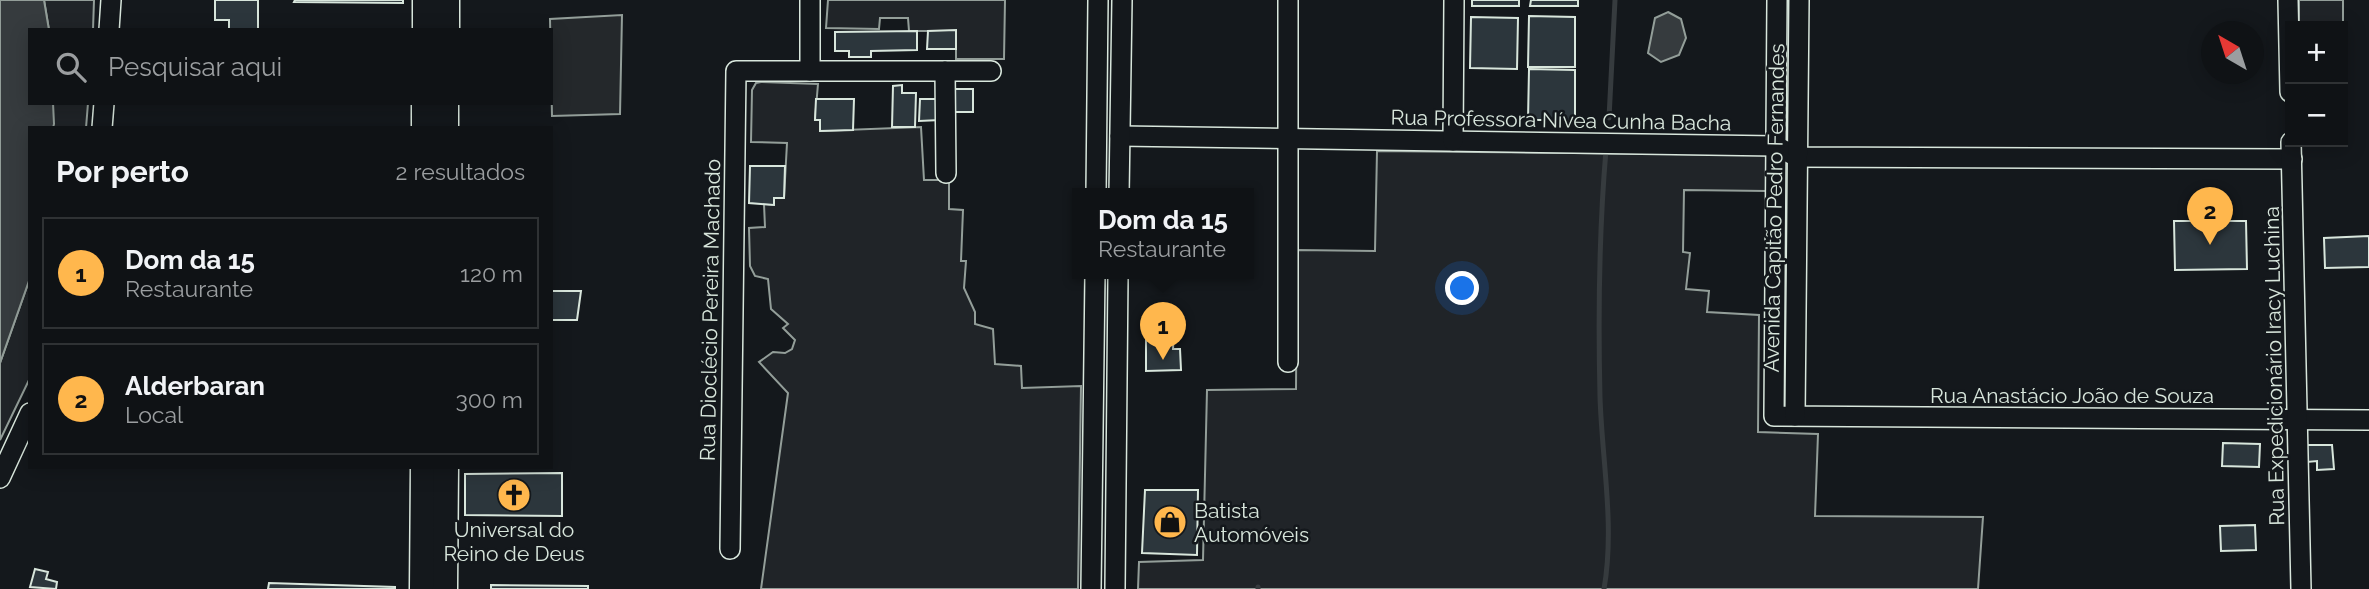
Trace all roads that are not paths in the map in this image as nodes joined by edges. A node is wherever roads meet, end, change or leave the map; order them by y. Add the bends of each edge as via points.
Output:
1 (111, 0) edge
2 (425, 0) edge
3 (447, 0) edge
4 (810, 0) edge
5 (1098, 0) edge
6 (1122, 0) edge
7 (1288, 0) edge
8 (1454, 0) edge
9 (1777, 0) edge
10 (1799, 0) edge
11 (2288, 0) edge
12 (109, 28) edge
13 (425, 28) edge
14 (447, 28) edge
15 (810, 71) junction
16 (945, 71) junction
17 (991, 71) dead end
18 (2290, 84) edge
19 (104, 105) edge
20 (425, 105) edge
21 (446, 105) edge
22 (102, 126) edge
23 (424, 126) edge
24 (446, 126) edge
25 (1120, 136) junction
26 (1288, 139) junction
27 (1453, 141) junction
28 (1776, 146) junction
29 (2292, 150) edge
30 (1797, 157) junction
31 (946, 173) dead end
32 (1096, 188) edge
33 (1119, 188) edge
34 (1095, 279) edge
35 (1118, 279) edge
36 (1288, 362) dead end
37 (28, 416) edge
38 (1774, 416) joint
39 (1795, 416) junction
40 (2298, 420) junction
41 (2369, 420) edge
42 (423, 469) edge
43 (446, 469) edge
44 (0, 478) edge
45 (730, 549) dead end
46 (422, 589) edge
47 (445, 589) edge
48 (1091, 589) edge
49 (1115, 589) edge
50 (2301, 589) edge

1 - 12 street
2 - 13 main road
3 - 14 main road
4 - 15 street
5 - 32 street
6 - 25 street
7 - 26 street
8 - 27 street
9 - 28 street, Avenida Capitão Pedro Fernandes
10 - 30 street, Avenida Capitão Pedro Fernandes
11 - 18 street
15 - 16 street
15 - 45 street, Rua Dioclécio Pereira Machado via 736,71
16 - 17 street
16 - 31 street
19 - 22 street
20 - 23 main road
21 - 24 main road
25 - 26 street, Rua Professora Nívea Cunha Bacha
25 - 33 street
26 - 27 street, Rua Professora Nívea Cunha Bacha
26 - 36 street
27 - 28 street, Rua Professora Nívea Cunha Bacha
28 - 30 street, Rua Professora Nívea Cunha Bacha
28 - 38 street, Avenida Capitão Pedro Fernandes
29 - 30 street, Rua Professora Nívea Cunha Bacha
29 - 40 street, Rua Expedicionário Iracy Luchina
30 - 39 street, Avenida Capitão Pedro Fernandes
34 - 48 street
35 - 49 street
37 - 44 street
38 - 39 street, Rua Anastácio João de Souza
39 - 40 street, Rua Anastácio João de Souza
40 - 41 street, Rua Anastácio João de Souza
40 - 50 street, Rua Expedicionário Iracy Luchina
42 - 46 main road
43 - 47 main road

